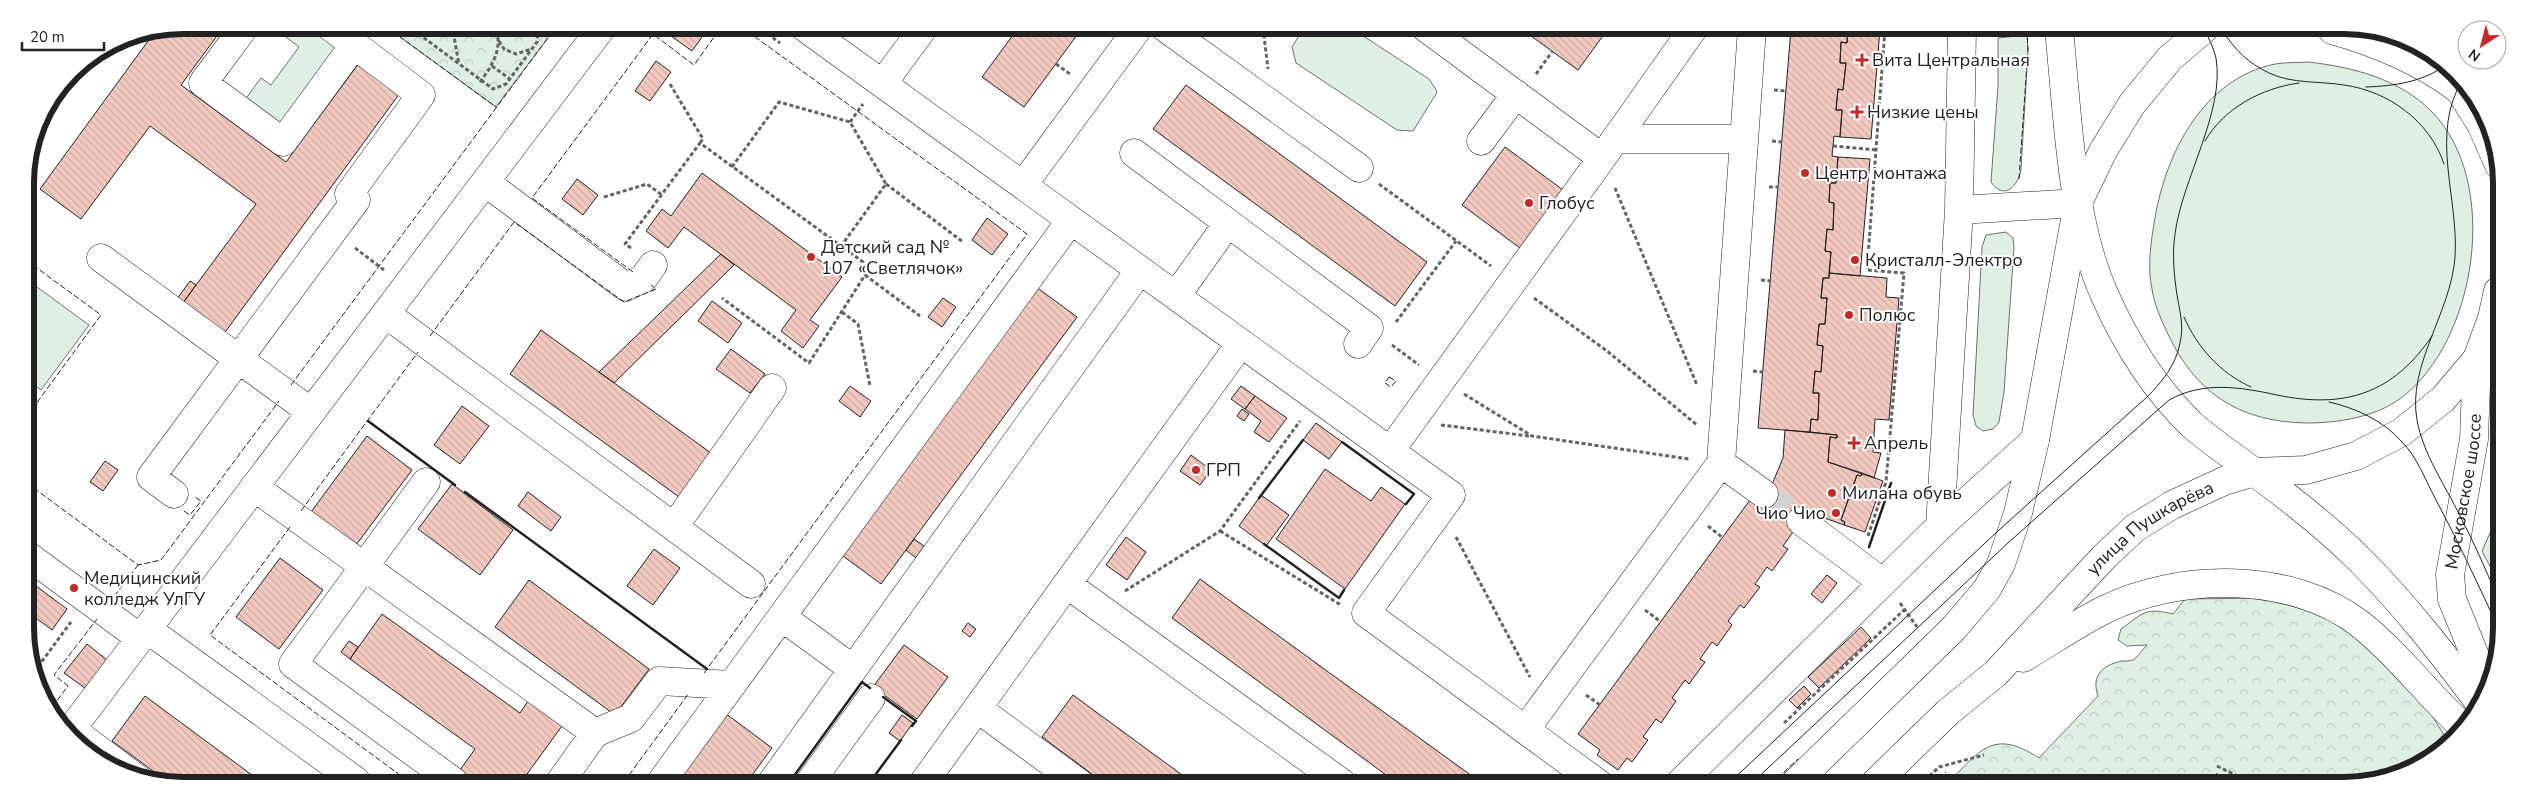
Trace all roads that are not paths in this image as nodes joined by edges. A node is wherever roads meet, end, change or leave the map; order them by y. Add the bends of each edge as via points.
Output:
1 (239, 34) edge
2 (340, 34) edge
3 (597, 34) edge
4 (815, 34) edge
5 (919, 34) edge
6 (1134, 34) edge
7 (1174, 34) edge
8 (1434, 34) edge
9 (1689, 34) edge
10 (1752, 34) edge
11 (1962, 34) edge
12 (2059, 34) edge
13 (2198, 34) edge
14 (2345, 34) edge
15 (354, 45) junction
16 (2452, 80) edge
17 (883, 84) junction
18 (2457, 88) junction
19 (1516, 94) junction
20 (2480, 123) edge
21 (1744, 139) junction
22 (1482, 141) dead end
23 (1609, 148) junction
24 (1134, 153) dead end
25 (1359, 168) road end
26 (485, 182) junction
27 (1023, 185) junction
28 (2078, 204) junction
29 (1959, 210) junction
30 (1071, 220) junction
31 (1228, 223) junction
32 (101, 258) dead end
33 (653, 265) road end
34 (1140, 270) junction
35 (1176, 296) junction
36 (386, 314) junction
37 (2493, 314) edge
38 (1370, 337) road end
39 (1241, 343) junction
40 (239, 358) junction
41 (2488, 366) edge
42 (772, 388) dead end
43 (311, 412) junction
44 (2035, 440) junction
45 (1390, 451) junction
46 (1722, 454) junction
47 (2254, 472) junction
48 (426, 482) dead end
49 (254, 488) junction
50 (174, 494) dead end
51 (1764, 494) tunnel mouth
52 (1801, 521) tunnel mouth
53 (1940, 526) junction
54 (674, 527) junction
55 (34, 560) edge
56 (364, 568) junction
57 (1882, 582) junction
58 (751, 584) dead end
59 (1068, 585) junction
60 (782, 617) junction
61 (143, 634) junction
62 (853, 669) junction
63 (1996, 674) junction
64 (2484, 679) edge
65 (732, 686) junction
66 (871, 698) dead end
67 (2476, 698) edge
68 (977, 708) junction
69 (2459, 723) edge
70 (72, 728) edge
71 (1525, 730) junction
72 (595, 733) junction
73 (350, 777) edge
74 (447, 777) edge
75 (564, 777) edge
76 (665, 777) edge
77 (779, 777) edge
78 (814, 777) edge
79 (928, 777) edge
80 (1071, 777) edge
81 (1334, 777) edge
82 (1589, 777) edge
83 (1686, 777) edge
84 (1801, 777) edge
85 (1881, 777) edge

1 - 15 main road via 203,83 283,142
2 - 15 main road
3 - 26 main road
4 - 17 main road
5 - 17 main road
6 - 27 main road
7 - 25 main road
8 - 19 main road
9 - 23 main road
10 - 21 main road
11 - 29 main road
12 - 28 main road
13 - 28 main road via 2170,58 2132,104 2103,151
14 - 18 main road via 2406,56
15 - 40 main road via 421,95 348,194 356,200
16 - 18 main road
17 - 27 main road
18 - 20 main road
19 - 22 main road
19 - 23 main road
21 - 23 main road
21 - 46 main road
23 - 45 main road
24 - 31 main road
26 - 33 main road via 626,287 643,279
26 - 36 main road
27 - 30 main road
28 - 29 main road
28 - 44 main road
28 - 47 main road via 2089,251 2105,295 2130,346 2158,387 2191,424
29 - 53 main road
30 - 34 main road
30 - 60 main road
31 - 35 main road
31 - 38 main road
32 - 40 main road
34 - 35 main road
34 - 62 main road
35 - 39 main road
36 - 43 main road
36 - 54 main road
37 - 41 main road, Московское шоссе
39 - 45 main road
39 - 59 main road
40 - 43 main road
40 - 50 main road via 151,477
41 - 47 main road, улица Пушкарёва via 2402,432 2356,456 2306,470
41 - 64 main road, Московское шоссе via 2450,575 2452,599
42 - 54 main road
43 - 49 main road
44 - 53 main road
44 - 84 main road via 2009,542 1988,588 1954,628
45 - 71 main road via 1451,495 1366,613
46 - 51 main road
46 - 71 main road
47 - 63 main road, улица Пушкарёва via 2224,481 2172,505 2135,528
47 - 67 main road via 2360,560 2426,631
48 - 56 main road
49 - 56 main road
49 - 61 main road
52 - 57 main road
53 - 57 main road
54 - 58 main road
55 - 61 main road via 88,600
56 - 72 main road
56 - 74 main road via 293,664
57 - 83 main road
59 - 68 main road
59 - 81 main road
60 - 62 main road
60 - 65 main road
61 - 70 main road
61 - 73 main road
62 - 77 main road
63 - 69 main road via 2105,610 2150,592 2198,583 2247,584 2316,600 2359,623
63 - 85 main road, улица Пушкарёва via 1948,712
65 - 72 main road via 659,680 631,718
65 - 76 main road
66 - 78 main road
68 - 79 main road
68 - 80 main road
71 - 82 main road
72 - 75 main road

